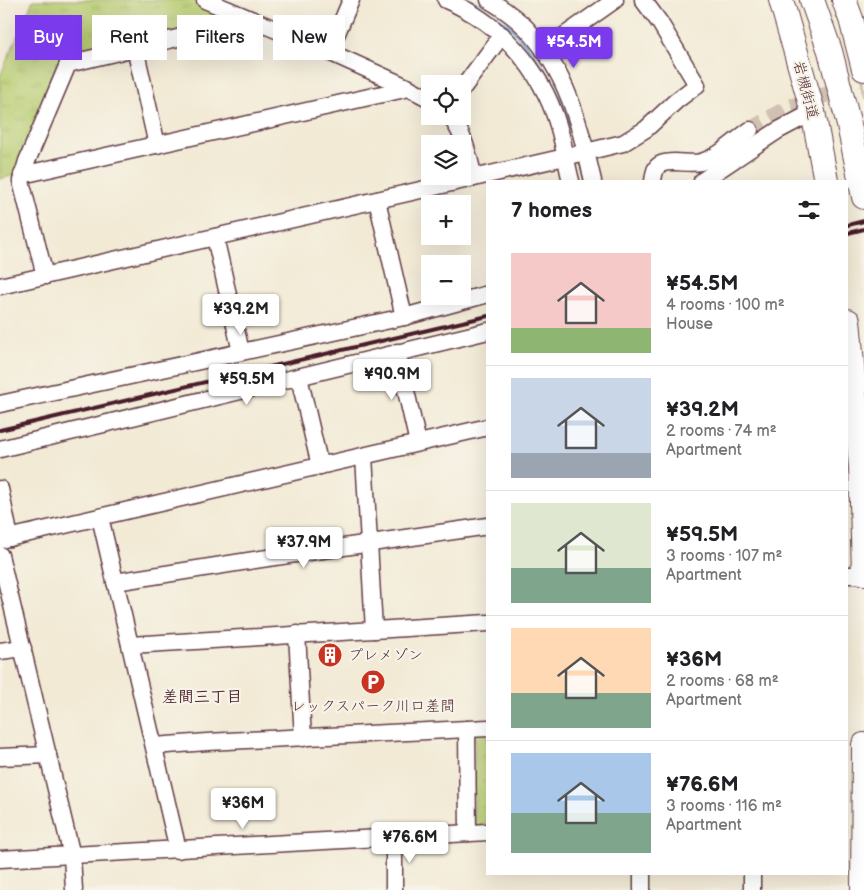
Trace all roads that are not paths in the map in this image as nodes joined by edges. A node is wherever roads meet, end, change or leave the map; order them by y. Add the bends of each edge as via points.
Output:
1 (205, 0) edge
2 (351, 0) edge
3 (446, 0) edge
4 (489, 0) edge
5 (615, 0) edge
6 (643, 0) edge
7 (781, 0) edge
8 (812, 0) edge
9 (844, 0) edge
10 (241, 15) edge
11 (345, 15) edge
12 (502, 35) junction
13 (544, 50) junction
14 (92, 58) edge
15 (345, 59) edge
16 (138, 60) edge
17 (864, 69) edge
18 (471, 77) edge
19 (409, 88) junction
20 (421, 94) edge
21 (814, 112) junction
22 (456, 125) edge
23 (750, 130) tunnel mouth
24 (157, 145) junction
25 (586, 152) junction
26 (565, 157) junction
27 (22, 175) junction
28 (474, 178) junction
29 (570, 180) edge
30 (593, 180) edge
31 (653, 180) edge
32 (704, 180) edge
33 (826, 180) edge
34 (864, 197) edge
35 (377, 200) junction
36 (215, 237) junction
37 (44, 276) junction
38 (0, 286) edge
39 (486, 295) edge
40 (404, 317) junction
41 (848, 321) edge
42 (486, 330) edge
43 (241, 352) junction
44 (397, 352) junction
45 (299, 377) junction
46 (0, 404) edge
47 (486, 427) edge
48 (418, 443) junction
49 (0, 449) edge
50 (364, 456) junction
51 (320, 466) junction
52 (0, 489) edge
53 (100, 517) junction
54 (486, 526) edge
55 (5, 539) edge
56 (370, 543) junction
57 (0, 555) edge
58 (864, 574) edge
59 (848, 575) edge
60 (115, 582) junction
61 (486, 623) edge
62 (374, 630) junction
63 (297, 634) junction
64 (130, 645) junction
65 (23, 648) junction
66 (0, 651) edge
67 (486, 728) edge
68 (467, 729) junction
69 (303, 738) junction
70 (864, 745) edge
71 (154, 746) junction
72 (48, 755) junction
73 (0, 757) edge
74 (486, 832) edge
75 (468, 833) junction
76 (394, 838) junction
77 (178, 850) junction
78 (72, 856) junction
79 (0, 860) edge
80 (864, 872) edge
81 (642, 875) edge
82 (752, 875) edge
83 (74, 890) edge
84 (394, 890) edge
85 (642, 890) edge
86 (752, 890) edge
87 (855, 890) edge
88 (864, 890) edge

1 - 10 street
2 - 11 street
3 - 12 street
4 - 13 street via 525,27
5 - 13 street
6 - 25 street via 697,85 646,129 622,143
7 - 21 highway, 岩槻街道
8 - 34 highway via 830,51
9 - 17 highway
12 - 18 street
12 - 26 street via 526,60 546,92
13 - 25 street via 565,88
14 - 27 street via 68,64
15 - 19 street
16 - 24 street
19 - 20 street
19 - 24 street
21 - 32 street via 777,131
21 - 33 highway, 岩槻街道
22 - 28 street via 465,141
23 - 31 street via 711,159 660,165
24 - 27 street
25 - 26 street
25 - 30 street
26 - 28 street
26 - 29 street
27 - 37 street
28 - 35 street
35 - 36 street
35 - 40 street
36 - 37 street
36 - 43 street
37 - 38 street
39 - 40 street
40 - 43 street
41 - 58 highway via 860,467
42 - 44 street
43 - 46 street
44 - 45 street
44 - 48 street
45 - 49 street
45 - 51 street
47 - 48 street
48 - 50 street
50 - 51 street
50 - 56 street
51 - 53 street
52 - 55 street
53 - 55 street
53 - 60 street
54 - 56 street
56 - 60 street
56 - 62 street
57 - 65 street
58 - 59 street
60 - 64 street
61 - 62 street
62 - 63 street
63 - 64 street
63 - 69 street
64 - 71 street
65 - 66 street
65 - 72 street
67 - 68 street
68 - 69 street
68 - 75 street
69 - 71 street
70 - 80 highway
71 - 77 street
72 - 73 street
72 - 78 street
74 - 75 street
75 - 76 street
76 - 77 street
76 - 84 street
77 - 78 street
78 - 79 street
78 - 83 street
80 - 87 street
80 - 88 highway
81 - 85 street
82 - 86 street

